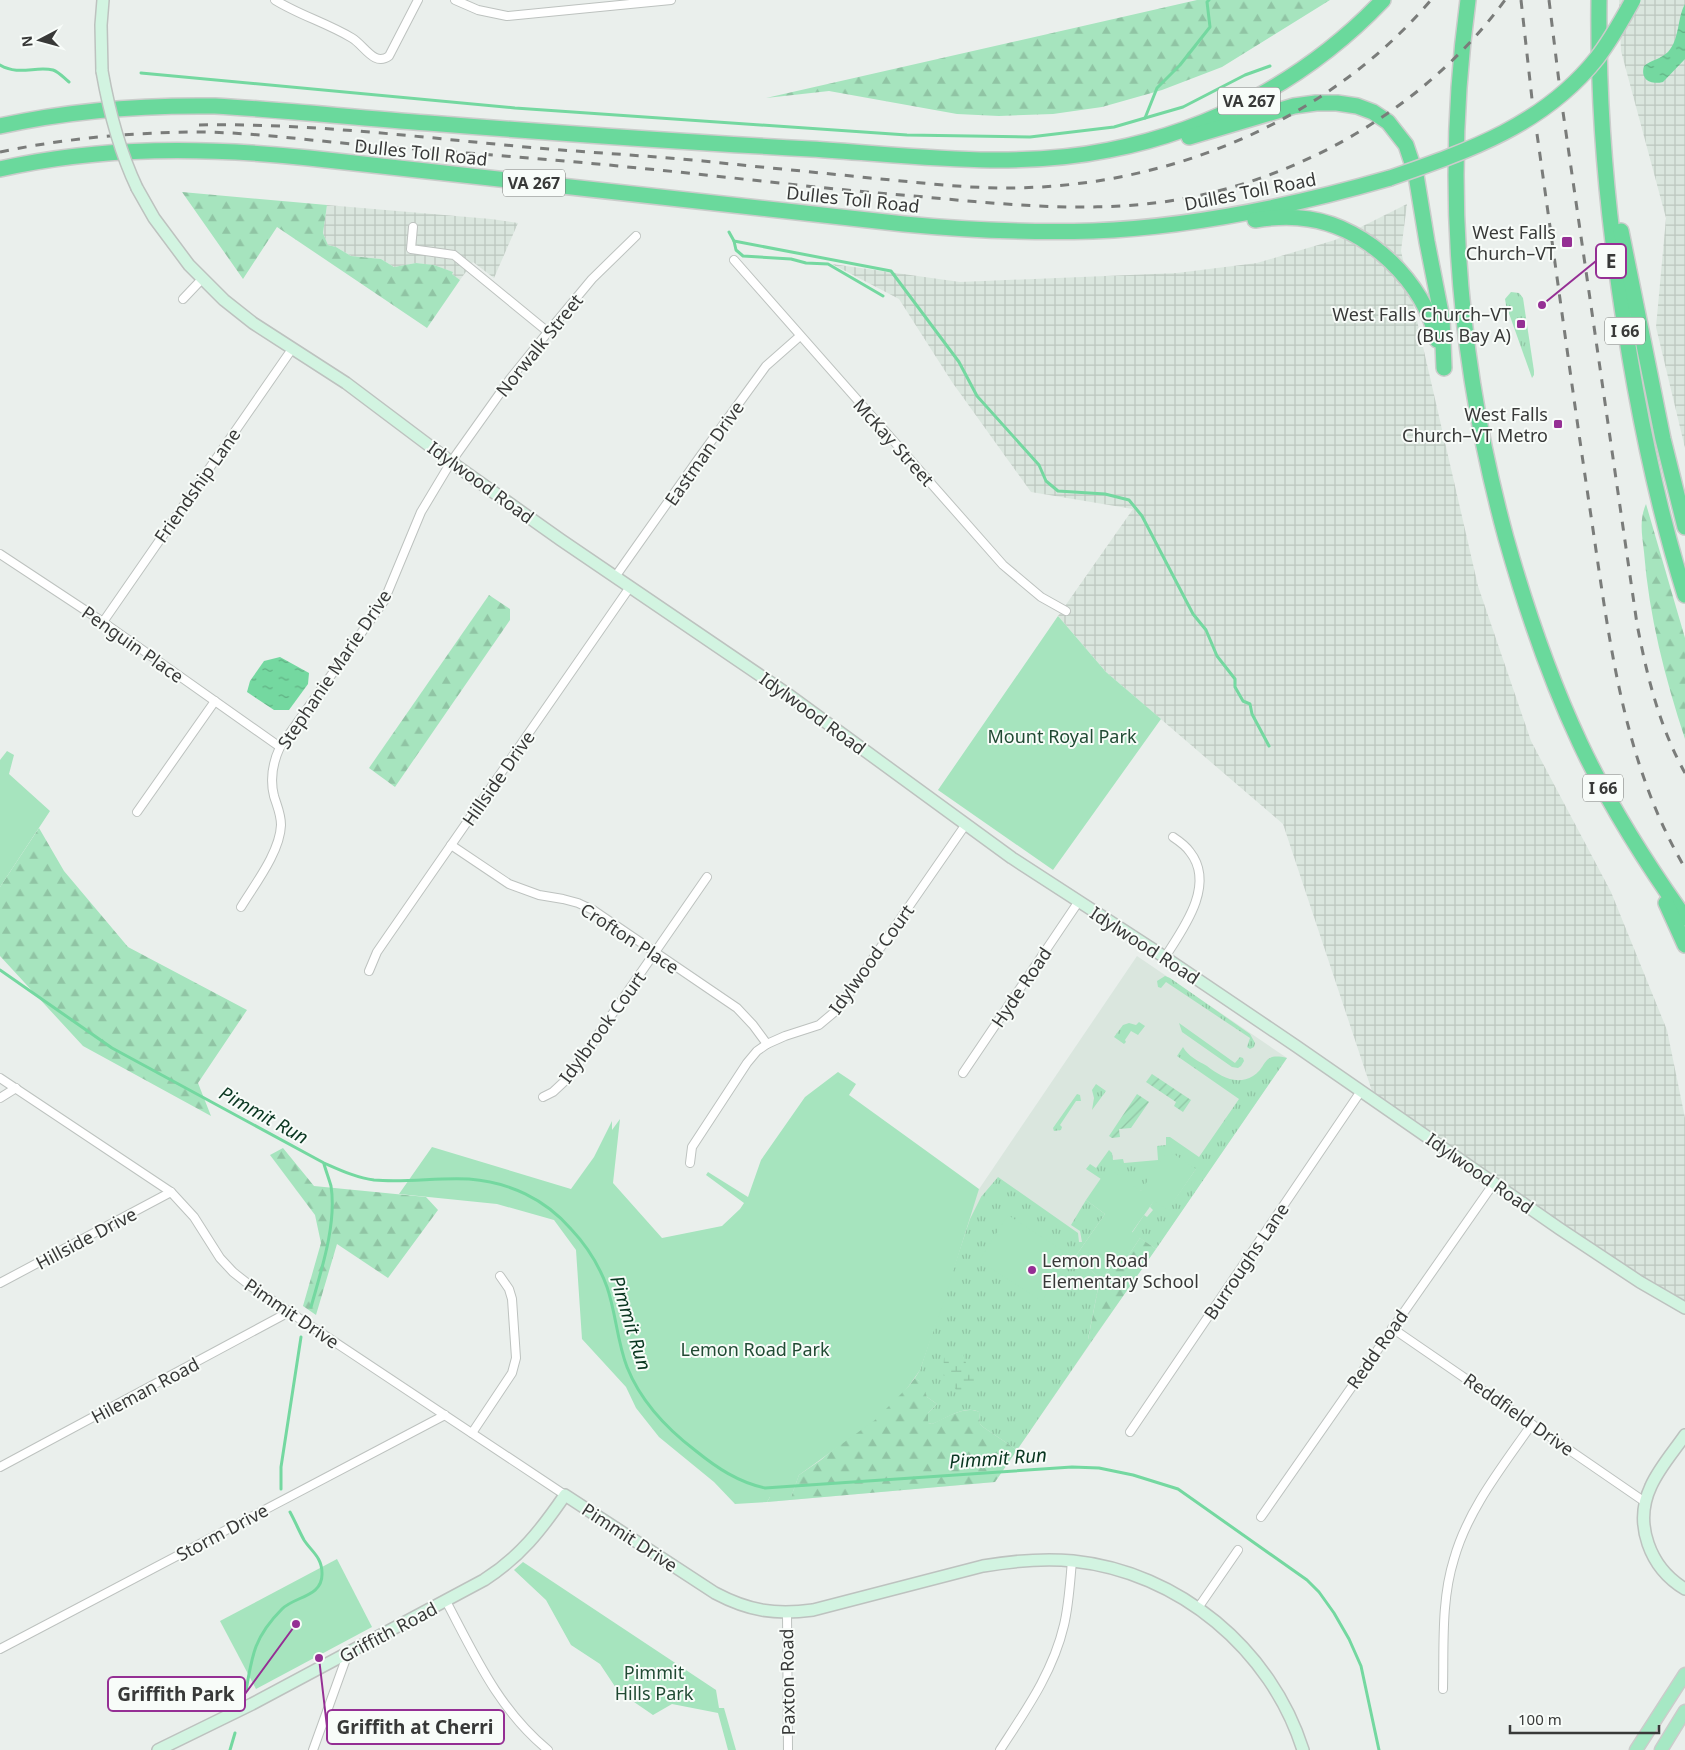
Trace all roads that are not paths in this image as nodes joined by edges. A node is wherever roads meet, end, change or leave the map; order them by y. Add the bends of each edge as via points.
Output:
1 (103, 0) edge
2 (275, 0) edge
3 (418, 0) edge
4 (455, 0) edge
5 (671, 0) edge
6 (1383, 0) edge
7 (1468, 0) edge
8 (1599, 0) edge
9 (1633, 0) edge
10 (1599, 61) junction
11 (0, 126) edge
12 (1089, 154) junction
13 (0, 169) edge
14 (1189, 222) junction
15 (413, 226) dead end
16 (636, 236) dead end
17 (734, 260) dead end
18 (202, 279) junction
19 (183, 300) dead end
20 (548, 332) junction
21 (800, 336) junction
22 (292, 348) junction
23 (451, 462) junction
24 (1685, 527) edge
25 (0, 554) edge
26 (615, 577) junction
27 (630, 588) junction
28 (1685, 595) edge
29 (1066, 611) dead end
30 (103, 622) junction
31 (215, 701) junction
32 (280, 747) junction
33 (137, 812) dead end
34 (966, 824) junction
35 (1173, 837) dead end
36 (451, 844) junction
37 (1652, 872) junction
38 (707, 877) dead end
39 (1079, 902) junction
40 (241, 907) dead end
41 (1685, 918) edge
42 (1685, 945) edge
43 (656, 951) junction
44 (1165, 957) junction
45 (369, 971) dead end
46 (767, 1044) junction
47 (963, 1073) dead end
48 (0, 1078) edge
49 (16, 1088) junction
50 (1361, 1091) junction
51 (543, 1097) dead end
52 (0, 1098) edge
53 (690, 1163) dead end
54 (1494, 1183) junction
55 (172, 1192) junction
56 (500, 1276) dead end
57 (0, 1283) edge
58 (1685, 1308) edge
59 (289, 1312) junction
60 (1392, 1328) junction
61 (445, 1415) junction
62 (1532, 1424) junction
63 (1130, 1432) dead end
64 (472, 1433) junction
65 (1685, 1435) edge
66 (0, 1467) edge
67 (566, 1495) junction
68 (1645, 1502) junction
69 (1261, 1517) dead end
70 (1238, 1550) dead end
71 (1072, 1561) junction
72 (1685, 1589) edge
73 (446, 1601) junction
74 (1198, 1608) junction
75 (787, 1613) junction
76 (0, 1649) edge
77 (348, 1654) junction
78 (1685, 1674) edge
79 (1443, 1688) dead end
80 (1685, 1711) edge
81 (158, 1750) edge
82 (313, 1750) edge
83 (548, 1750) edge
84 (788, 1750) edge
85 (1000, 1750) edge
86 (1303, 1750) edge
87 (1636, 1750) edge
88 (1661, 1750) edge

1 - 18 main road, Idylwood Road, bridge via 102,70 119,145 137,188 172,242
2 - 3 street via 352,38 379,60 389,56
4 - 5 street via 478,10 507,16
6 - 12 highway, Dulles Toll Road / VA 267 via 1348,35 1256,98 1183,130
7 - 37 highway, I 66 via 1457,122 1456,201 1460,294 1487,464 1525,604 1561,700 1602,786
8 - 10 highway, I 66
9 - 14 highway, Dulles Toll Road / VA 267, bridge via 1596,58 1558,97 1505,133 1390,178 1255,211
10 - 24 highway via 1609,112 1618,218 1663,438
10 - 28 highway, I 66 via 1603,156 1623,318 1644,436
11 - 12 highway, Dulles Toll Road / VA 267 via 61,114 145,106 215,106 956,158 1034,160
12 - 14 highway via 1157,146 1306,104 1348,104 1373,112 1388,122 1401,137 1413,164 1442,318 1444,368 1432,321 1420,298 1400,271 1369,244 1333,226 1303,218 1266,218 1232,224
13 - 14 highway, Dulles Toll Road / VA 267 via 120,152 221,151 959,229 1094,231
15 - 20 street via 411,250 454,255
16 - 20 street, Norwalk Street via 592,279
17 - 21 street, McKay Street
18 - 19 street
18 - 22 main road, Idylwood Road via 253,323
20 - 23 street, Norwalk Street
21 - 26 street, Eastman Drive via 766,366
21 - 29 street, McKay Street via 1003,565 1041,597
22 - 23 main road, Idylwood Road via 346,383
22 - 30 street, Friendship Lane
23 - 26 main road, Idylwood Road
23 - 32 street, Stephanie Marie Drive via 421,512 384,601
25 - 30 street, Penguin Place
26 - 27 main road, Idylwood Road
27 - 34 main road, Idylwood Road via 786,693
27 - 36 street, Hillside Drive
30 - 31 street, Penguin Place
31 - 32 street, Penguin Place
31 - 33 street
32 - 40 street, Stephanie Marie Drive via 272,777 281,816 279,840
34 - 39 main road, Idylwood Road
34 - 46 street, Idylwood Court via 838,1009 819,1025
35 - 44 street via 1196,861 1199,880 1194,906
36 - 43 street, Crofton Place via 509,884 539,895 578,903
36 - 45 street, Hillside Drive via 382,944
37 - 41 highway, I 66
37 - 42 highway
38 - 43 street, Idylbrook Court
39 - 44 main road, Idylwood Road
39 - 47 street, Hyde Road
43 - 46 street, Crofton Place via 737,1008
43 - 51 street, Idylbrook Court via 568,1078
44 - 50 main road, Idylwood Road
46 - 53 street, Idylwood Court via 747,1062 692,1147
48 - 49 street, Pimmit Drive
49 - 52 street
49 - 55 street, Pimmit Drive
50 - 54 main road, Idylwood Road
50 - 63 street, Burroughs Lane
54 - 58 main road, Idylwood Road via 1632,1277
54 - 60 street, Redd Road
55 - 57 street, Hillside Drive
55 - 59 street, Pimmit Drive via 233,1272
56 - 64 street via 512,1299 516,1358 512,1373
59 - 61 street, Pimmit Drive
59 - 66 street, Hileman Road
60 - 62 street, Reddfield Drive
60 - 69 street, Redd Road
61 - 64 street, Pimmit Drive
61 - 76 street, Storm Drive
62 - 68 street, Reddfield Drive
62 - 79 street via 1488,1488 1469,1521 1453,1560 1445,1608
64 - 67 street, Pimmit Drive
65 - 68 main road via 1652,1484
67 - 73 main road, Griffith Road via 519,1554 484,1580
67 - 75 main road, Pimmit Drive via 715,1593 750,1608
68 - 72 main road via 1644,1527 1652,1555 1667,1576
70 - 74 street
71 - 74 main road, Pimmit Drive via 1108,1567 1152,1581
71 - 75 main road, Pimmit Drive via 1023,1560 983,1566 813,1610
71 - 85 street via 1064,1625 1053,1661
73 - 77 main road, Griffith Road
73 - 83 street via 493,1688 526,1732
74 - 86 main road, Pimmit Drive via 1235,1638 1263,1670 1289,1715
75 - 84 street, Paxton Road
77 - 81 main road, Griffith Road
77 - 82 street
78 - 87 main road
80 - 88 main road

